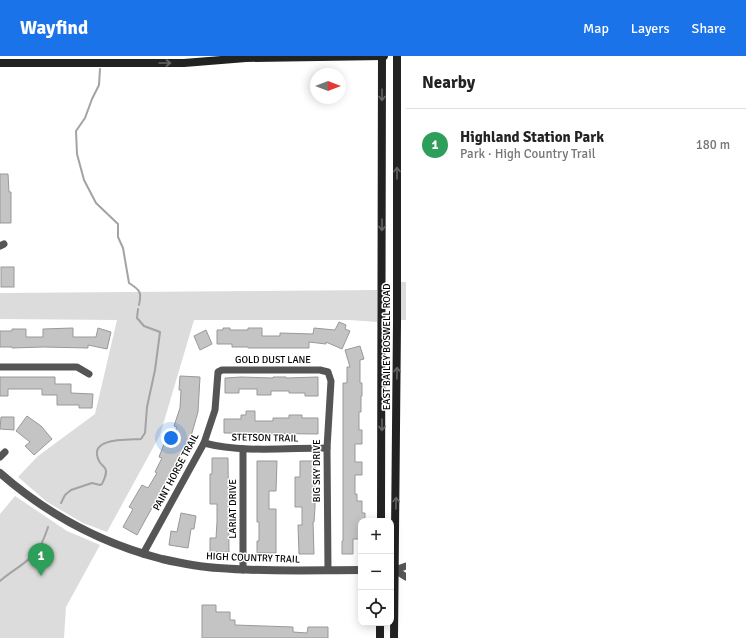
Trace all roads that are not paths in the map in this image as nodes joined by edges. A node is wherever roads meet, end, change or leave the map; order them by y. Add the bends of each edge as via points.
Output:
1 (383, 56) edge
2 (397, 56) edge
3 (0, 62) edge
4 (0, 367) edge
5 (218, 372) joint
6 (328, 372) joint
7 (89, 374) dead end
8 (204, 443) junction
9 (326, 448) junction
10 (243, 449) junction
11 (0, 473) edge
12 (381, 518) edge
13 (143, 554) junction
14 (393, 554) edge
15 (406, 566) edge
16 (243, 570) junction
17 (328, 570) junction
18 (358, 570) edge
19 (394, 570) edge
20 (394, 571) edge
21 (406, 577) edge
22 (393, 590) edge
23 (380, 626) edge
24 (380, 638) edge
25 (394, 638) edge

3 -> 1 main road via 184,63 250,58
1 -> 12 main road, EAST BAILEY BOSWELL ROAD
14 -> 2 main road, EAST BAILEY BOSWELL ROAD via 397,323
4 - 7 street via 77,367
5 - 6 street, GOLD DUST LANE
5 - 8 street, PAINT HORSE TRAIL via 215,410
6 - 9 street, BIG SKY DRIVE via 331,381
8 - 10 street, STETSON TRAIL
8 - 13 street, PAINT HORSE TRAIL
9 - 10 street, STETSON TRAIL
9 - 17 street, BIG SKY DRIVE
10 - 16 street, LARIAT DRIVE
11 - 13 street, HIGH COUNTRY TRAIL via 34,500 76,526 116,545
13 - 16 street, HIGH COUNTRY TRAIL via 188,565
15 - 19 street
16 - 17 street, HIGH COUNTRY TRAIL
17 - 18 street, HIGH COUNTRY TRAIL
20 - 21 street
22 - 25 main road, EAST BAILEY BOSWELL ROAD
23 - 24 main road

